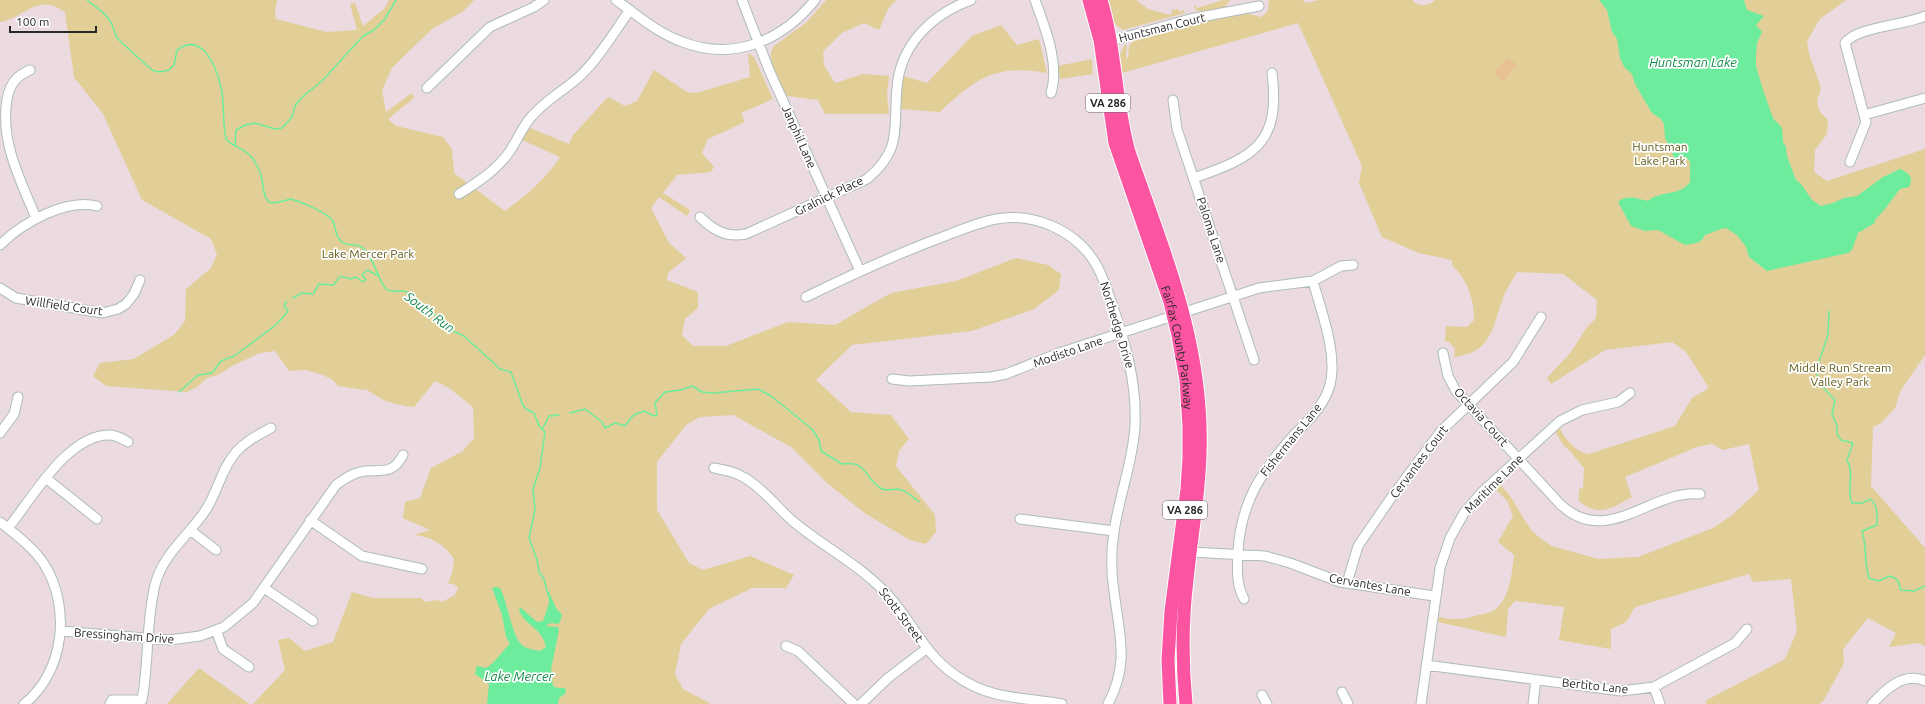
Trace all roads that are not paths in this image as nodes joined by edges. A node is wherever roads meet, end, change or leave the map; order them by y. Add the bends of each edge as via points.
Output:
1 (544, 0) edge
2 (616, 0) edge
3 (742, 0) edge
4 (815, 0) edge
5 (971, 0) edge
6 (1035, 0) edge
7 (1089, 0) edge
8 (1101, 0) edge
9 (1259, 6) dead end
10 (630, 10) junction
11 (1925, 16) edge
12 (1111, 41) junction
13 (758, 44) junction
14 (30, 70) dead end
15 (1272, 73) dead end
16 (427, 88) dead end
17 (1051, 93) dead end
18 (1925, 98) edge
19 (1173, 100) dead end
20 (1864, 115) junction
21 (1850, 162) dead end
22 (1194, 178) junction
23 (459, 194) dead end
24 (826, 199) junction
25 (97, 206) dead end
26 (700, 217) dead end
27 (36, 218) junction
28 (0, 245) edge
29 (1353, 265) dead end
30 (860, 271) junction
31 (140, 280) dead end
32 (1313, 280) junction
33 (0, 288) edge
34 (1233, 296) junction
35 (806, 297) dead end
36 (1179, 315) junction
37 (1541, 317) dead end
38 (1122, 334) junction
39 (1443, 353) dead end
40 (1254, 360) dead end
41 (892, 379) dead end
42 (1630, 393) dead end
43 (18, 397) dead end
44 (1469, 405) junction
45 (271, 428) dead end
46 (0, 433) edge
47 (128, 442) dead end
48 (403, 455) dead end
49 (1518, 459) junction
50 (714, 468) dead end
51 (47, 479) junction
52 (1700, 494) dead end
53 (96, 519) dead end
54 (1020, 519) dead end
55 (310, 520) junction
56 (0, 522) edge
57 (8, 528) junction
58 (190, 530) junction
59 (1114, 532) junction
60 (216, 550) dead end
61 (1190, 552) junction
62 (1238, 555) junction
63 (422, 569) dead end
64 (1347, 583) junction
65 (264, 588) junction
66 (1434, 596) junction
67 (1244, 599) dead end
68 (313, 622) dead end
69 (1747, 629) dead end
70 (216, 630) junction
71 (61, 631) junction
72 (149, 639) junction
73 (786, 646) dead end
74 (926, 649) junction
75 (1426, 665) junction
76 (249, 667) dead end
77 (1536, 680) junction
78 (1925, 681) edge
79 (1654, 687) junction
80 (1342, 692) dead end
81 (1262, 695) dead end
82 (26, 703) edge
83 (1034, 703) edge
84 (110, 704) edge
85 (854, 704) edge
86 (861, 704) edge
87 (1062, 704) edge
88 (1108, 704) edge
89 (1170, 704) edge
90 (1186, 704) edge
91 (1267, 704) edge
92 (1348, 704) edge
93 (1421, 704) edge
94 (1533, 704) edge
95 (1660, 704) edge
96 (1872, 704) edge

1 - 16 street via 490,28
2 - 10 street
3 - 13 street, Janphil Lane
4 - 13 street via 795,22
5 - 24 street, Gralnick Place via 950,8 931,22 906,54 897,83 897,122 895,138 888,156 860,183
6 - 17 street via 1052,59 1055,82
7 - 36 highway, Fairfax County Parkway / VA 286 via 1100,40 1118,152
8 - 12 highway, Fairfax County Parkway / VA 286
9 - 12 street, Huntsman Court via 1190,18
10 - 13 street via 665,34 692,45 713,49
10 - 23 street via 587,68 531,116 499,165
11 - 20 street via 1870,30 1848,38 1845,42
12 - 36 highway, Fairfax County Parkway / VA 286 via 1126,143 1170,267
13 - 24 street, Janphil Lane
14 - 27 street via 16,78 11,86 4,109 3,124 10,161
15 - 22 street via 1273,113 1270,125 1260,143 1238,161
18 - 20 street
19 - 22 street, Paloma Lane via 1177,129
20 - 21 street via 1866,122
22 - 34 street, Paloma Lane
24 - 26 street, Gralnick Place via 742,235 716,231
24 - 30 street, Janphil Lane
25 - 27 street via 82,204
27 - 28 street
29 - 32 street, Modisto Lane via 1341,266
30 - 35 street, Northedge Drive
30 - 38 street, Northedge Drive via 896,254 989,221 1004,218 1047,224 1073,239 1090,255 1103,279
31 - 33 street, Willfield Court via 126,304 102,313 16,298
32 - 34 street, Modisto Lane via 1268,286
32 - 62 street, Fishermans Lane via 1331,352 1330,384 1319,408 1273,459 1258,480 1243,516
34 - 36 street, Modisto Lane
34 - 40 street, Paloma Lane
36 - 38 street, Modisto Lane
36 - 61 highway, Fairfax County Parkway / VA 286 via 1196,375 1200,421 1200,470
36 - 89 highway, Fairfax County Parkway / VA 286 via 1190,443 1188,489 1168,636
37 - 44 street, Cervantes Court via 1513,362
38 - 41 street, Modisto Lane via 1059,353 998,376 909,381
38 - 59 street, Northedge Drive via 1132,377 1135,425
39 - 44 street, Octavia Court via 1451,382
42 - 49 street, Maritime Lane via 1618,402 1582,410 1566,417
43 - 46 street via 14,414
44 - 49 street, Octavia Court
44 - 64 street, Cervantes Court via 1441,431 1362,538 1354,554
45 - 58 street via 247,441 236,453 222,473 207,507
47 - 51 street via 112,435 87,442 66,456
48 - 55 street, Bressingham Drive via 396,466 389,470 364,471 342,480 328,494
49 - 52 street, Octavia Court via 1564,508 1576,516 1589,520 1613,520 1681,494
49 - 66 street, Maritime Lane via 1482,492 1456,526 1444,552
50 - 74 street, Scott Street via 732,472 753,483 794,523 866,574 894,602
51 - 53 street
51 - 57 street
54 - 59 street
55 - 63 street via 362,556
55 - 65 street, Bressingham Drive
56 - 57 street
57 - 71 street via 36,553 53,580 60,606
58 - 60 street
58 - 72 street via 171,552 158,577
59 - 88 street, Northedge Drive via 1113,580 1122,654 1117,683
61 - 62 street, Cervantes Lane
61 - 90 highway, Fairfax County Parkway / VA 286 via 1184,635
62 - 64 street, Cervantes Lane via 1273,558 1331,580
62 - 67 street, Fishermans Lane via 1238,585
64 - 66 street, Cervantes Lane
65 - 68 street
65 - 70 street, Bressingham Drive via 243,613
66 - 75 street, Maritime Lane
69 - 79 street, Bertito Lane via 1735,643
70 - 72 street, Bressingham Drive via 184,640
70 - 76 street via 223,649
71 - 72 street, Bressingham Drive
71 - 82 street via 57,652 49,672
72 - 84 street via 142,700 112,700
73 - 85 street via 798,651
74 - 83 street, Scott Street via 947,670 974,686 998,695
74 - 86 street via 888,678
75 - 77 street, Bertito Lane
75 - 93 street, Maritime Lane
77 - 79 street, Bertito Lane via 1621,691
77 - 94 street
78 - 96 street via 1916,678 1898,682 1890,686
79 - 95 street
80 - 92 street
81 - 91 street
83 - 87 street, Scott Street

